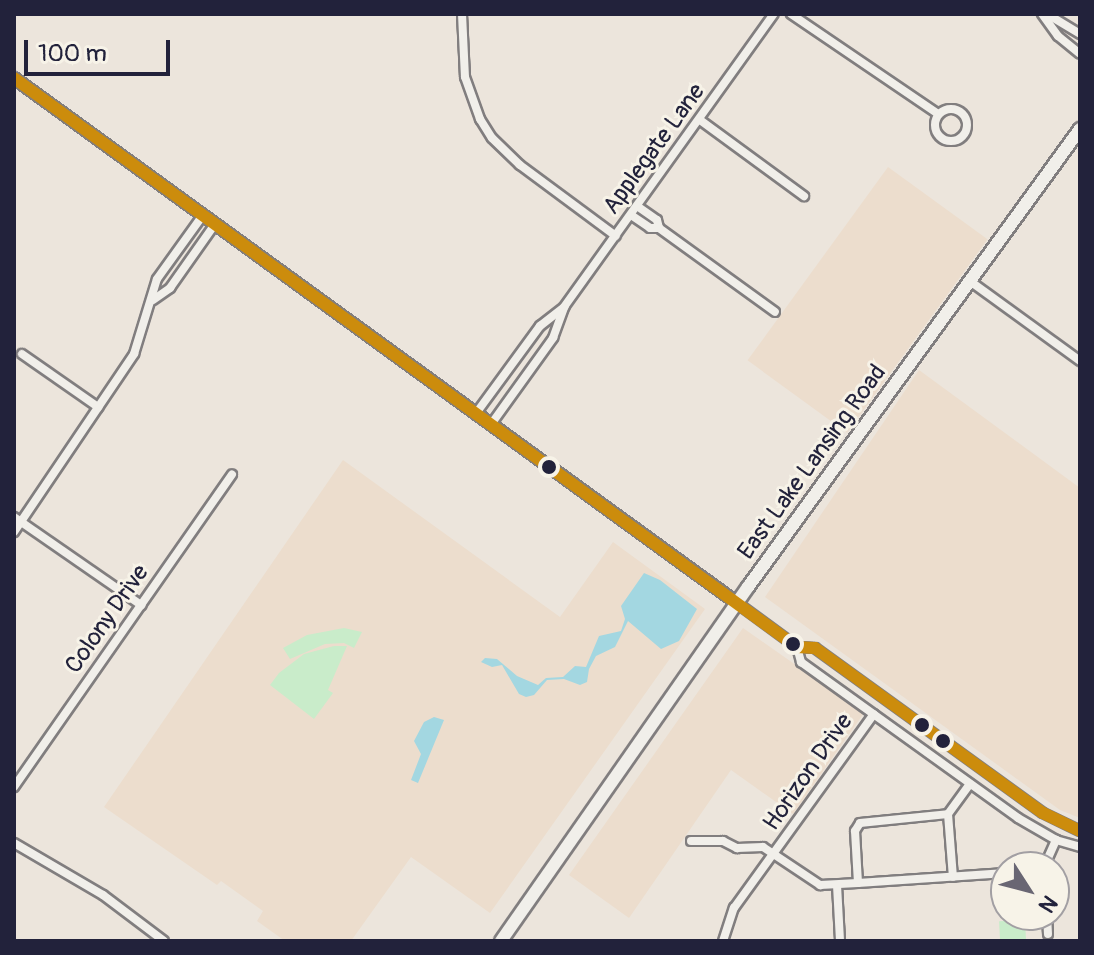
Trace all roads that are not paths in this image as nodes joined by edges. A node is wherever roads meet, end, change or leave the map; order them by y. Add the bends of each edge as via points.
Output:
1 (462, 14) edge
2 (774, 14) edge
3 (791, 14) edge
4 (1044, 14) edge
5 (1080, 34) edge
6 (1080, 54) edge
7 (14, 78) edge
8 (938, 114) junction
9 (700, 120) junction
10 (1080, 129) edge
11 (804, 196) dead end
12 (637, 206) junction
13 (203, 215) junction
14 (631, 215) junction
15 (215, 224) junction
16 (659, 228) junction
17 (616, 236) junction
18 (970, 281) junction
19 (153, 300) junction
20 (564, 307) junction
21 (775, 312) dead end
22 (22, 354) dead end
23 (1080, 361) edge
24 (98, 407) junction
25 (477, 412) junction
26 (492, 423) junction
27 (232, 474) dead end
28 (18, 519) edge
29 (14, 532) edge
30 (737, 603) junction
31 (141, 605) junction
32 (797, 647) junction
33 (874, 714) junction
34 (970, 784) junction
35 (14, 787) edge
36 (948, 814) junction
37 (1080, 831) edge
38 (1056, 840) junction
39 (691, 841) dead end
40 (14, 843) edge
41 (1080, 847) edge
42 (1051, 851) edge
43 (775, 853) junction
44 (990, 874) edge
45 (953, 877) junction
46 (858, 883) junction
47 (837, 885) junction
48 (1048, 931) edge
49 (1048, 934) dead end
50 (164, 941) edge
51 (501, 941) edge
52 (723, 941) edge
53 (840, 941) edge

1 - 17 street via 465,77 480,119 506,154
2 - 9 street, Applegate Lane
3 - 8 street
4 - 5 street
4 - 6 street via 1058,36
7 - 13 street
8 - 8 street via 937,135 951,142 961,138 967,129 962,113 953,109
9 - 11 street
9 - 12 street, Applegate Lane
10 - 18 main road, East Lake Lansing Road
12 - 14 street, Applegate Lane
12 - 16 street via 657,220
13 - 15 street
13 - 19 street via 157,279
14 - 16 street
14 - 17 street, Applegate Lane
15 - 19 street via 170,288
15 - 25 street
16 - 21 street
17 - 20 street, Applegate Lane
18 - 23 street
18 - 30 main road, East Lake Lansing Road
19 - 24 street via 134,354
20 - 25 street, Applegate Lane via 540,326
20 - 26 street, Applegate Lane via 553,338
22 - 24 street
24 - 28 street
25 - 26 street
26 - 30 street
27 - 31 street, Colony Drive
28 - 29 street
28 - 31 street
30 - 32 street
30 - 51 main road, East Lake Lansing Road
31 - 35 street, Colony Drive
32 - 33 street via 801,662
32 - 37 street via 815,648 1043,813
33 - 34 street
33 - 43 street, Horizon Drive
34 - 36 street
34 - 38 street
36 - 45 street
36 - 46 street via 860,823 855,831
38 - 41 street
38 - 42 street
39 - 43 street, Horizon Drive via 723,841
40 - 50 street via 103,895
43 - 47 street via 820,885
43 - 52 street, Horizon Drive via 734,908
44 - 45 street
45 - 46 street
46 - 47 street
47 - 53 street
48 - 49 street

